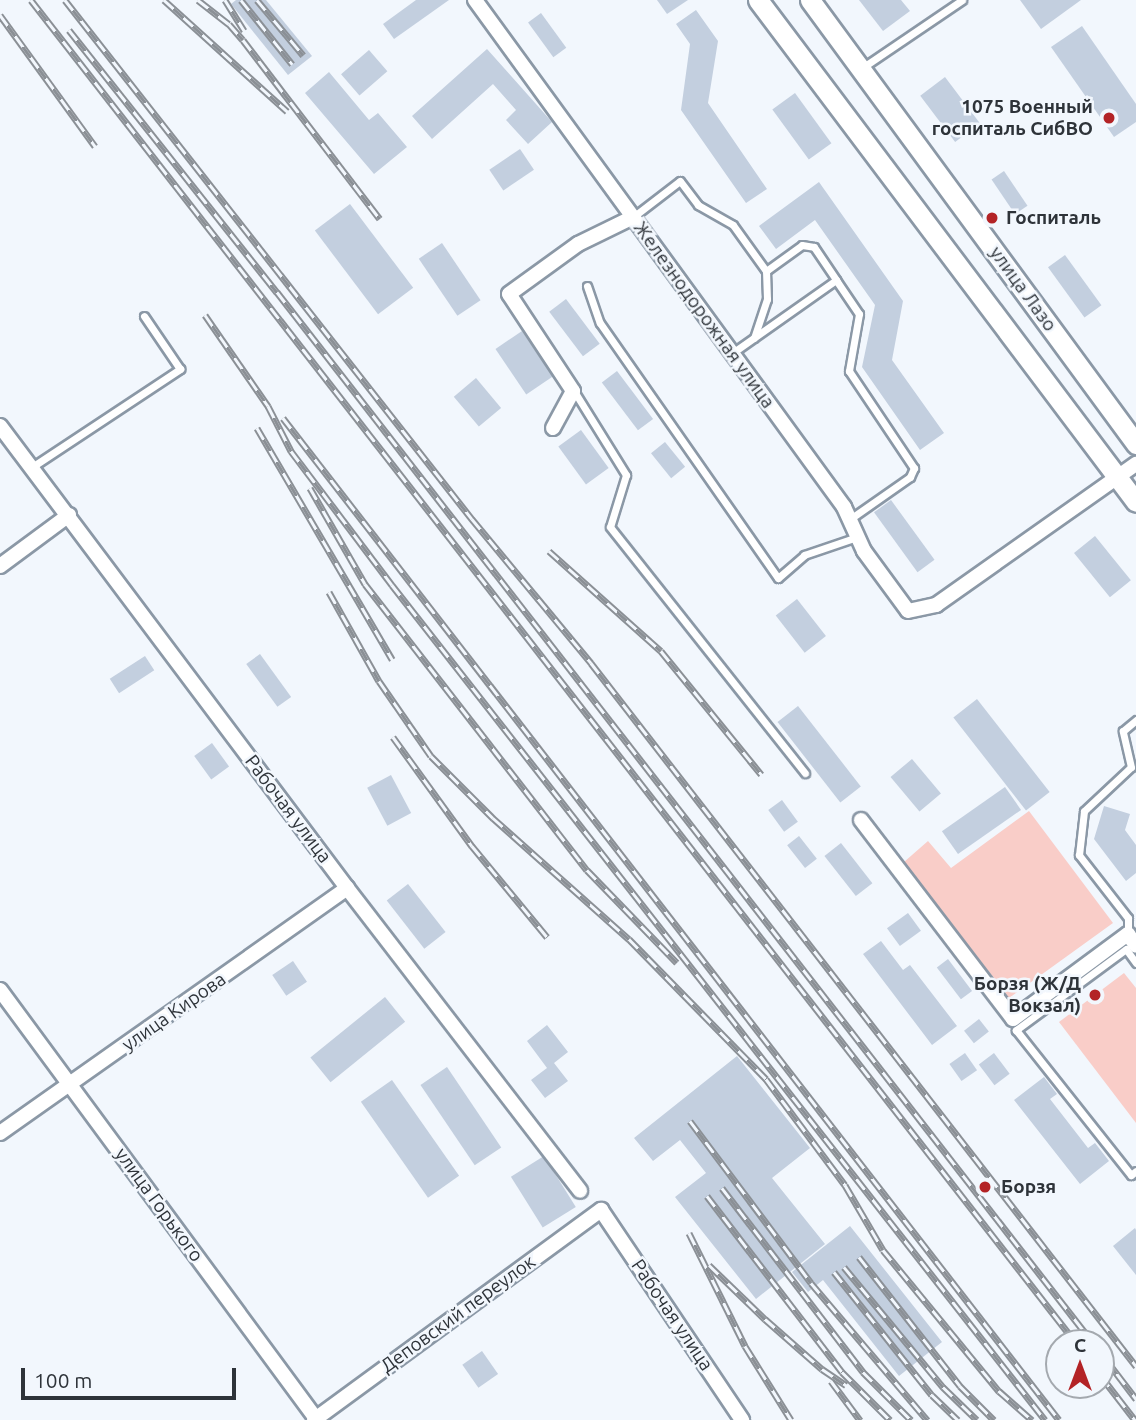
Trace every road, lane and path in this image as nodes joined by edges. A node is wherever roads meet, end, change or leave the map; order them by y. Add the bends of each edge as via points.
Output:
1 (475, 0) edge
2 (758, 0) edge
3 (810, 0) edge
4 (962, 0) edge
5 (861, 68) junction
6 (633, 217) junction
7 (766, 271) junction
8 (836, 280) junction
9 (587, 286) dead end
10 (144, 316) dead end
11 (753, 338) junction
12 (732, 353) junction
13 (573, 391) junction
14 (0, 426) edge
15 (553, 428) dead end
16 (1136, 444) edge
17 (1136, 464) edge
18 (32, 467) junction
19 (1115, 479) junction
20 (1136, 502) edge
21 (69, 515) junction
22 (850, 520) junction
23 (858, 537) junction
24 (0, 566) edge
25 (1136, 720) edge
26 (805, 773) dead end
27 (861, 820) dead end
28 (347, 888) junction
29 (1130, 943) edge
30 (1136, 962) edge
31 (0, 990) edge
32 (71, 1085) junction
33 (0, 1133) edge
34 (1136, 1171) edge
35 (580, 1191) dead end
36 (601, 1210) joint
37 (315, 1419) edge
38 (742, 1420) edge

1 - 6 street, Железнодорожная улица
2 - 19 street
3 - 5 street, улица Лазо
4 - 5 lane
5 - 16 street, улица Лазо
6 - 7 lane via 680,181 698,205 733,225
6 - 12 street, Железнодорожная улица
6 - 13 street via 578,244 509,294
7 - 8 lane via 806,244 814,247
7 - 11 lane via 767,299
8 - 11 lane
8 - 22 lane via 859,314 849,371 914,468 911,477
9 - 23 lane via 600,323 778,578 804,555
10 - 18 lane via 180,369
11 - 12 lane
12 - 22 street, Железнодорожная улица
13 - 15 street
13 - 26 lane via 626,475 610,527
14 - 18 street, Рабочая улица
17 - 19 street
18 - 21 street, Рабочая улица
19 - 20 street
19 - 23 street, Железнодорожная улица via 936,606 908,611
21 - 24 street
21 - 28 street, Рабочая улица
22 - 23 street, Железнодорожная улица
25 - 29 lane via 1123,731 1131,767 1084,811 1079,855 1128,918
27 - 29 street via 1013,1019
28 - 32 street, улица Кирова
28 - 35 street, Рабочая улица
29 - 30 lane
29 - 34 lane via 1016,1030 1131,1175
31 - 32 street, улица Горького
32 - 33 street, улица Кирова
32 - 37 street, улица Горького
36 - 37 street, Деповский переулок
36 - 38 street, Рабочая улица

